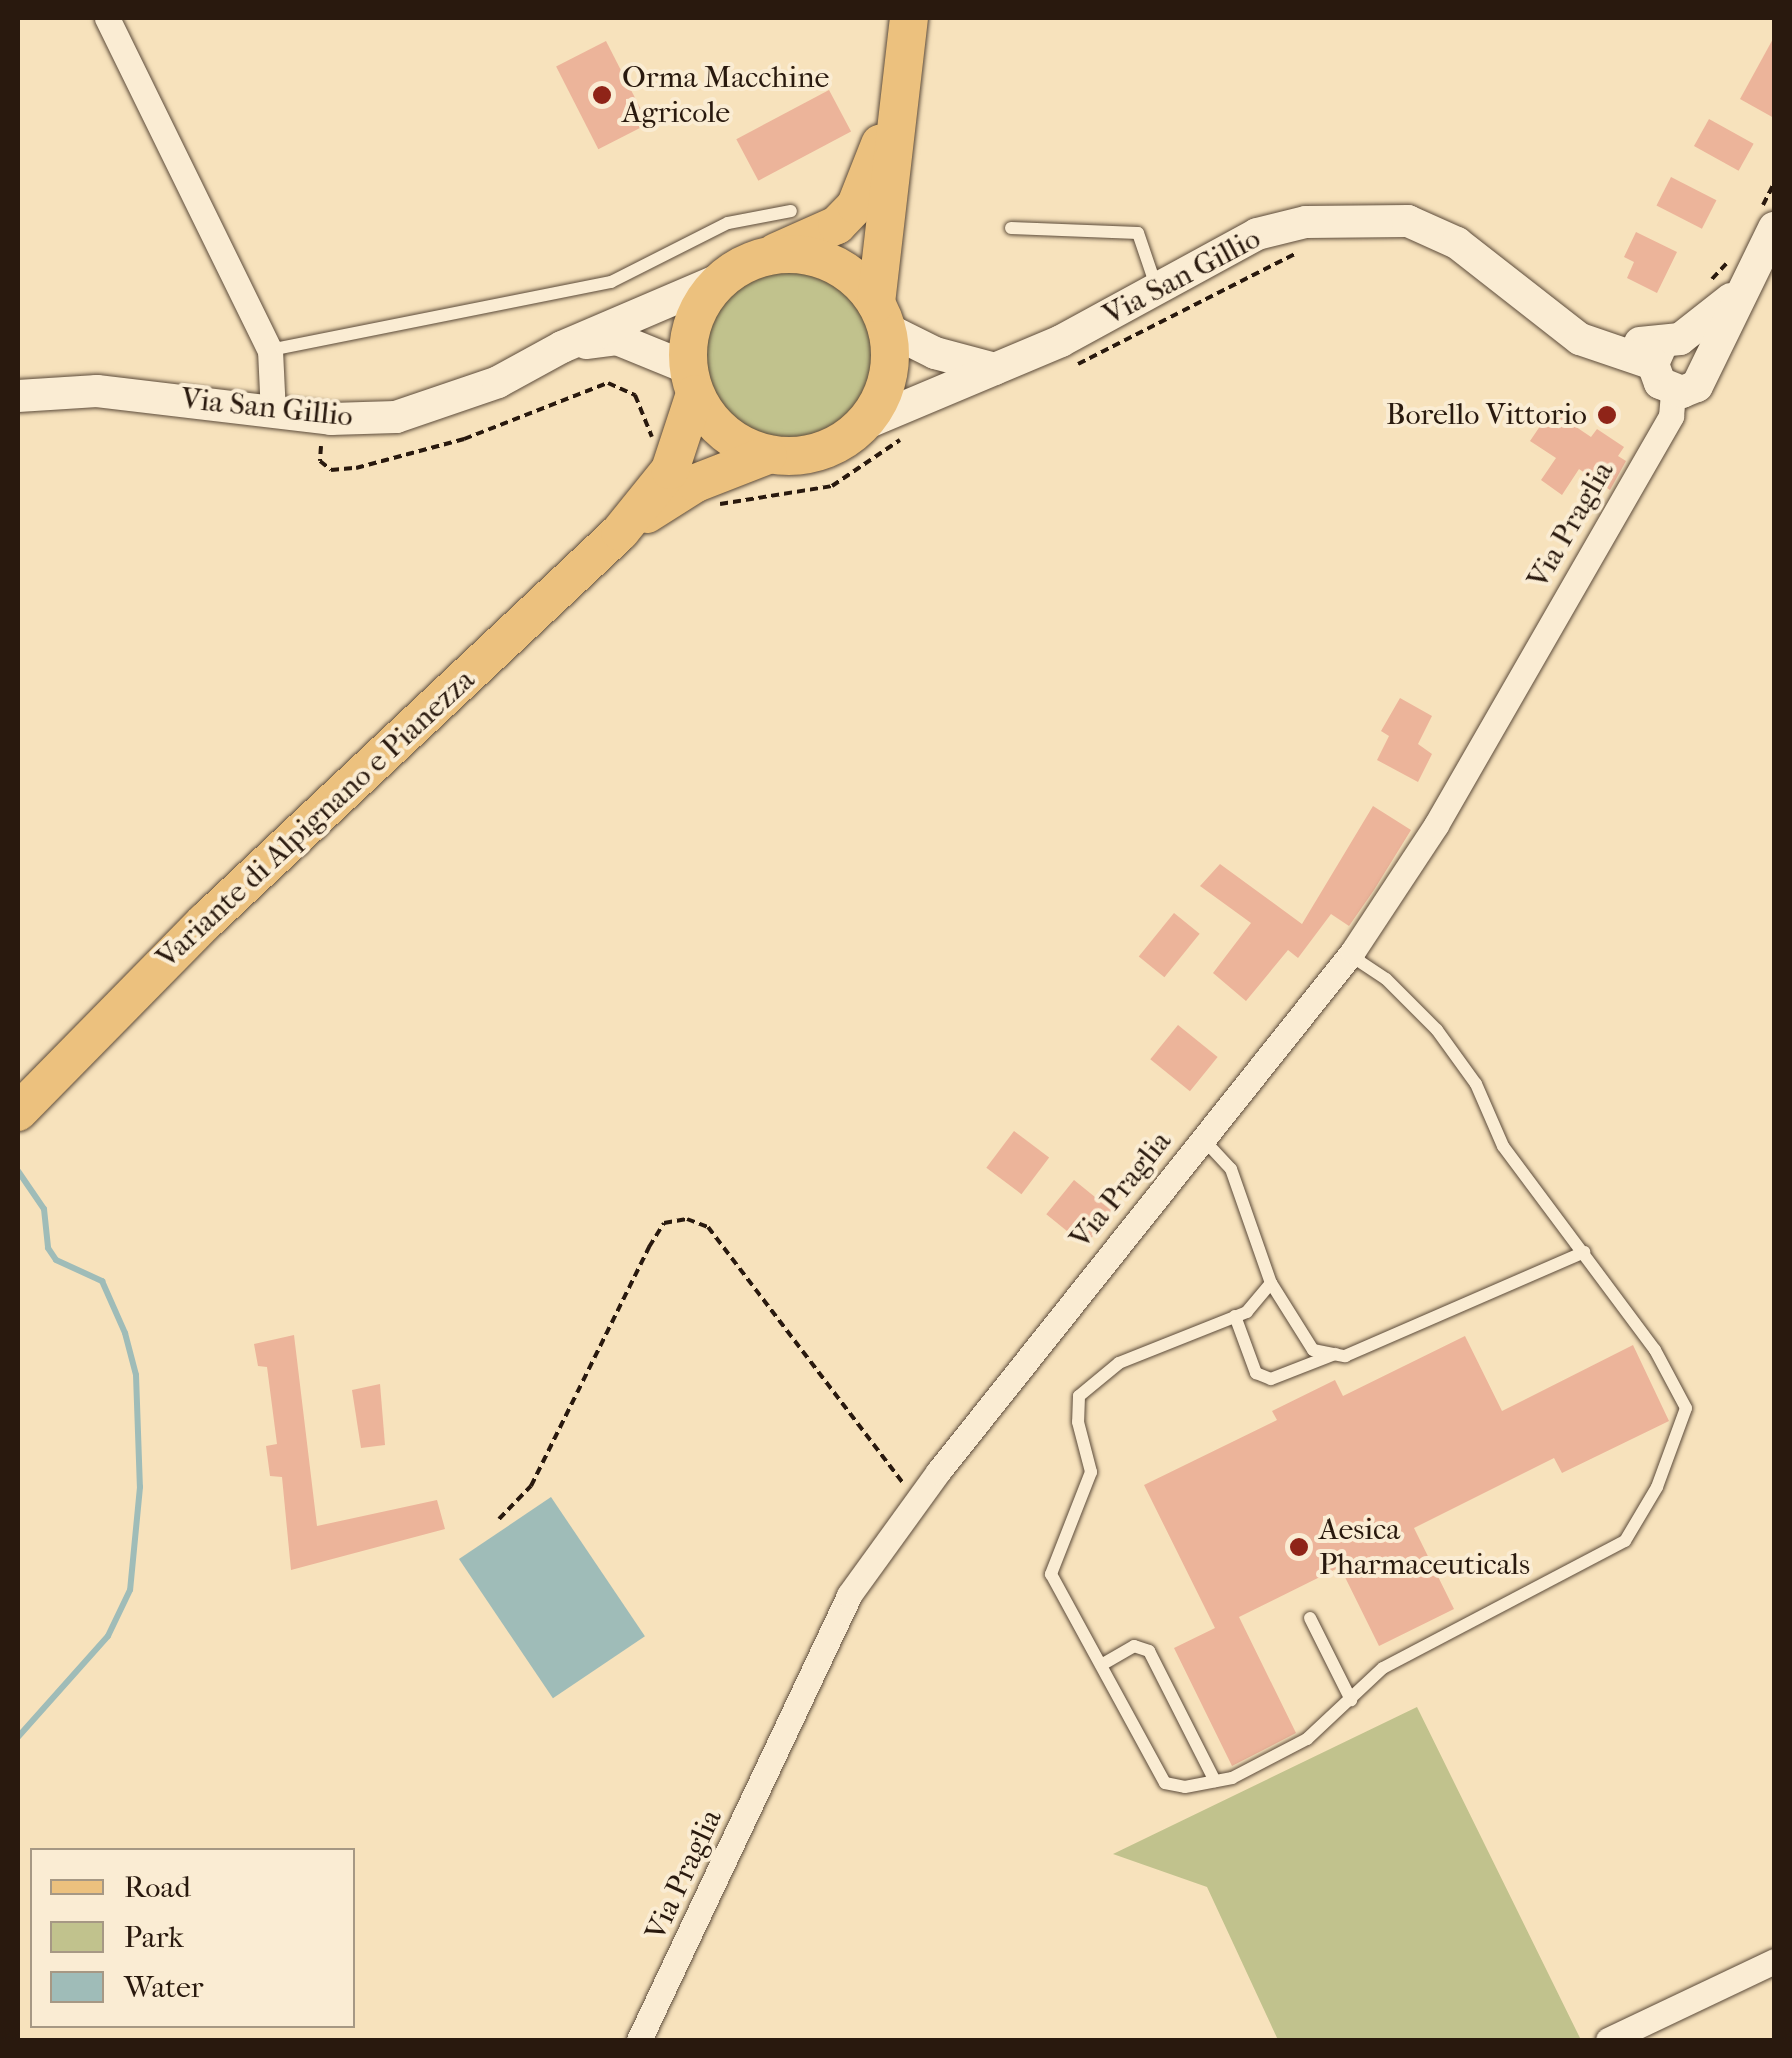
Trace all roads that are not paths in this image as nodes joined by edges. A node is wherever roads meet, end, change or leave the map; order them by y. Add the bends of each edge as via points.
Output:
1 (107, 18) edge
2 (909, 29) edge
3 (790, 211) dead end
4 (1767, 219) edge
5 (1011, 228) dead end
6 (769, 255) junction
7 (721, 280) junction
8 (1157, 288) junction
9 (1739, 293) junction
10 (882, 316) junction
11 (562, 347) junction
12 (1665, 349) junction
13 (270, 350) junction
14 (1706, 362) junction
15 (996, 368) junction
16 (691, 381) junction
17 (1673, 392) junction
18 (18, 396) edge
19 (273, 413) junction
20 (864, 424) junction
21 (768, 455) junction
22 (620, 532) junction
23 (1350, 955) junction
24 (18, 1112) edge
25 (1203, 1139) junction
26 (1584, 1252) junction
27 (1271, 1283) junction
28 (1234, 1316) junction
29 (1335, 1354) junction
30 (1310, 1618) dead end
31 (1103, 1664) junction
32 (1351, 1700) junction
33 (1215, 1781) junction
34 (1774, 1960) edge
35 (639, 2040) edge
36 (1608, 2040) edge

1 - 13 street
2 - 6 main road via 856,205 837,225
2 - 10 main road
3 - 13 lane via 728,223 612,282
4 - 9 street
5 - 8 lane via 1138,233
6 - 7 main road
6 - 10 main road via 830,262
7 - 11 street, Via San Gillio
7 - 16 main road, Variante di Alpignano e Pianezza via 700,305
8 - 12 street, Via San Gillio via 1257,234 1306,222 1408,221 1458,244 1580,339
8 - 15 street, Via San Gillio
9 - 12 street
9 - 14 street
10 - 15 street via 935,353
10 - 20 main road via 886,380
11 - 16 street, Via San Gillio via 617,339
11 - 19 street, Via San Gillio via 440,405 396,417
12 - 14 street via 1700,349
12 - 17 street via 1660,384
13 - 19 street
14 - 17 street via 1697,386
15 - 20 street, Via San Gillio
16 - 21 main road via 713,424
16 - 22 main road, Variante di Alpignano e Pianezza via 670,470
17 - 23 street, Via Praglia via 1670,416 1436,825
18 - 19 street, Via San Gillio via 98,391
20 - 21 main road, Variante di Alpignano e Pianezza via 817,453
21 - 22 main road, Variante di Alpignano e Pianezza via 696,483
22 - 24 main road, Variante di Alpignano e Pianezza via 192,935
23 - 25 street, Via Praglia
23 - 26 lane via 1386,979 1437,1030 1476,1084 1504,1146
25 - 27 lane via 1231,1169
25 - 35 street, Via Praglia via 848,1595
26 - 29 lane via 1346,1356
26 - 32 lane via 1686,1408 1657,1487 1625,1541 1383,1668
27 - 28 lane via 1247,1312
27 - 29 lane via 1312,1350
28 - 29 lane via 1256,1372 1271,1379
28 - 31 lane via 1119,1363 1079,1396 1078,1422 1091,1472 1051,1574
30 - 32 lane
31 - 33 lane via 1165,1783
31 - 33 lane via 1134,1646 1149,1651
32 - 33 lane via 1308,1740
34 - 36 street

